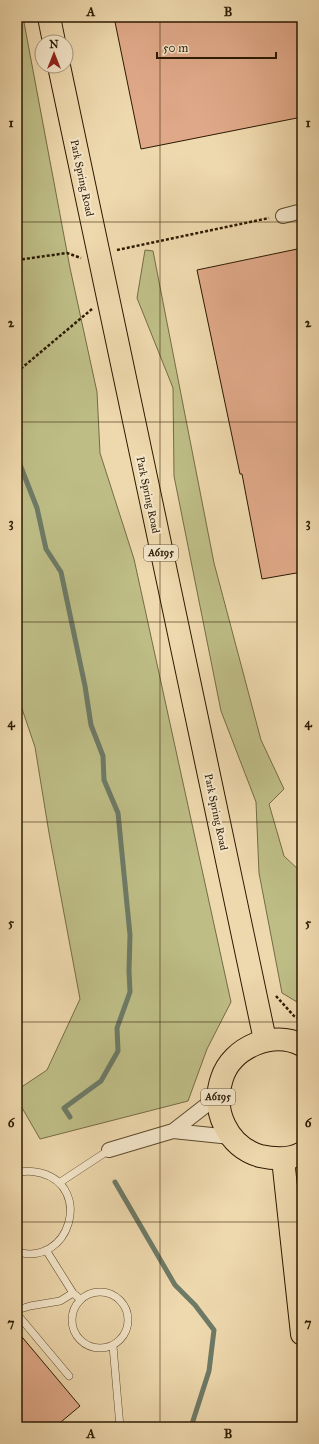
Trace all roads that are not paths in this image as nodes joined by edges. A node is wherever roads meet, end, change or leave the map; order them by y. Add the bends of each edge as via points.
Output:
1 (49, 17) edge
2 (52, 34) edge
3 (60, 74) edge
4 (302, 211) edge
5 (283, 216) road end
6 (265, 1040) junction
7 (302, 1045) edge
8 (218, 1096) junction
9 (173, 1131) junction
10 (231, 1137) junction
11 (109, 1150) joint
12 (293, 1156) edge
13 (17, 1162) edge
14 (18, 1172) edge
15 (59, 1183) junction
16 (46, 1250) junction
17 (18, 1253) edge
18 (73, 1293) junction
19 (80, 1300) junction
20 (17, 1310) edge
21 (17, 1314) edge
22 (302, 1334) edge
23 (113, 1346) junction
24 (69, 1376) dead end
25 (120, 1427) edge

1 - 2 main road
3 - 6 main road, Park Spring Road / A6195 via 94,257
4 - 5 street
6 - 7 main road, A6195 via 281,1039
6 - 8 main road, A6195 via 247,1048 232,1061 222,1077
8 - 9 street
8 - 10 main road, A6195 via 219,1111
9 - 10 street
9 - 11 street
10 - 12 main road, A6195 via 255,1154 269,1158
11 - 15 lane
12 - 22 main road, A6195
13 - 14 lane
14 - 15 lane via 33,1171 47,1175
15 - 16 lane via 70,1206 70,1220 66,1232 57,1243
16 - 17 lane via 32,1254
16 - 18 lane
18 - 19 lane
18 - 20 lane via 60,1301
19 - 23 lane via 71,1318 76,1337 93,1348
19 - 23 lane via 87,1294 104,1292 120,1300 128,1316 126,1333
21 - 24 lane
23 - 25 lane

